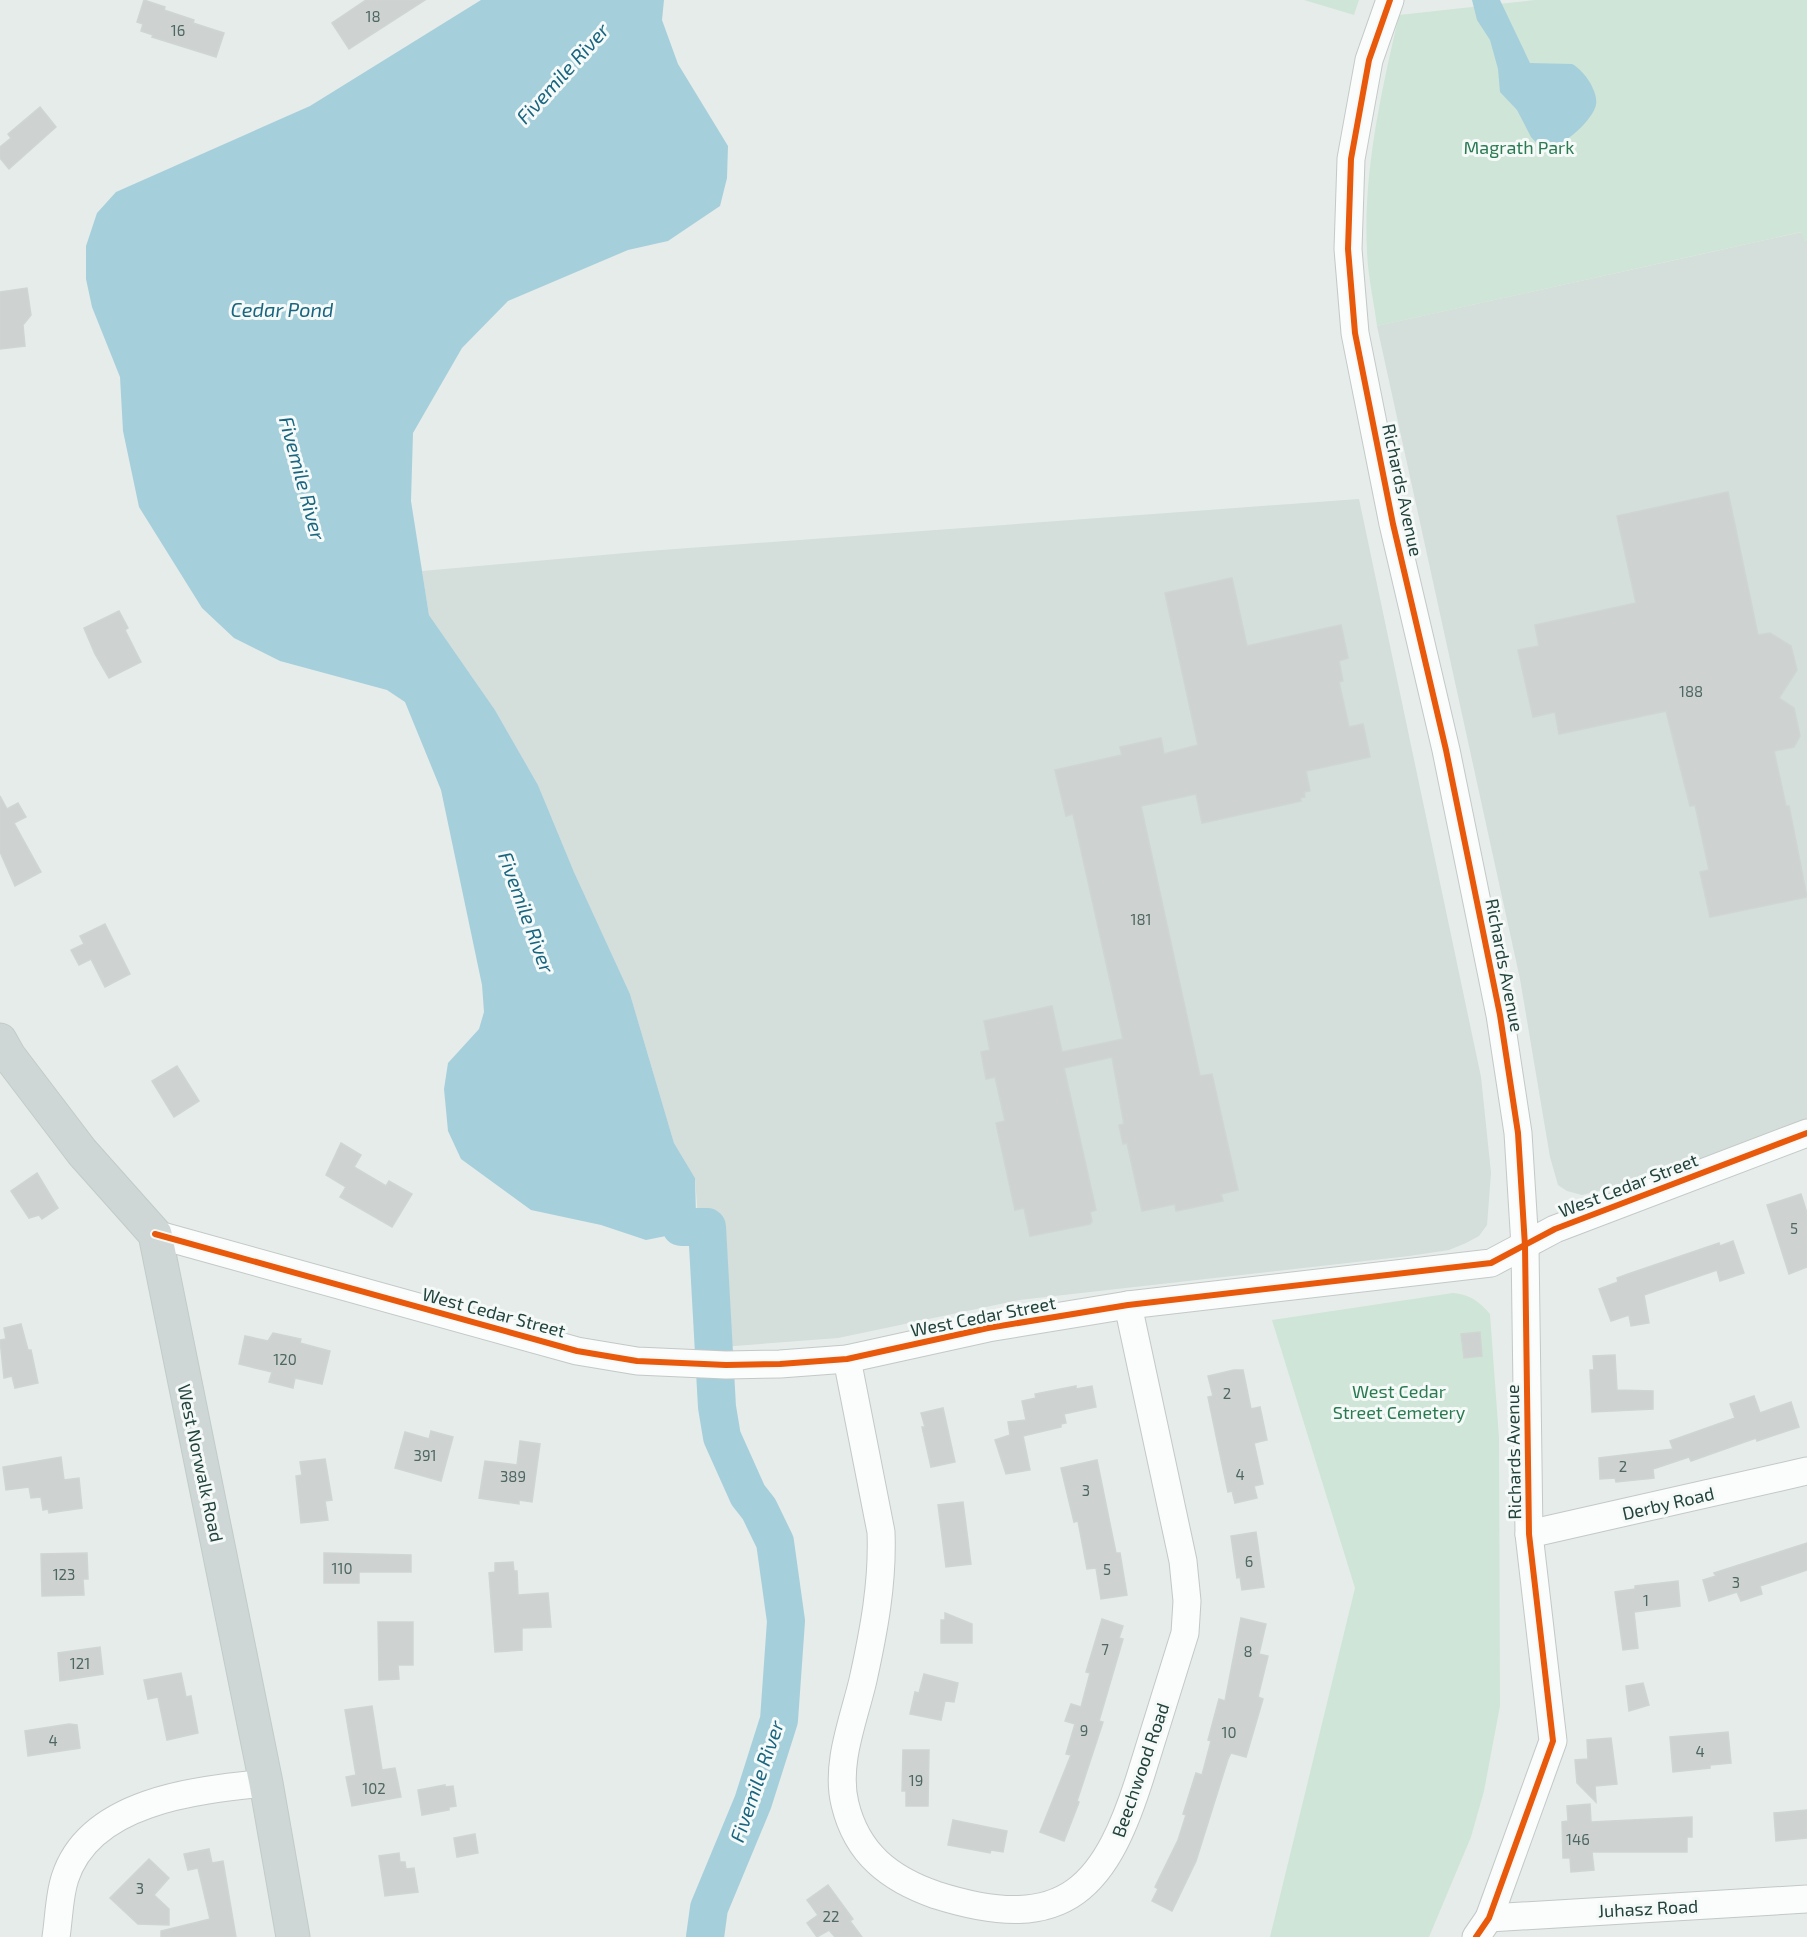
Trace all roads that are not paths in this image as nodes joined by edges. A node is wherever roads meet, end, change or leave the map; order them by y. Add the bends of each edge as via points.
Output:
1 (1390, 0) edge
2 (0, 1040) edge
3 (1807, 1133) edge
4 (155, 1234) junction
5 (1525, 1246) junction
6 (1128, 1305) junction
7 (847, 1359) junction
8 (1807, 1471) edge
9 (1530, 1534) junction
10 (266, 1783) junction
11 (1807, 1899) edge
12 (1482, 1927) edge
13 (56, 1937) edge
14 (293, 1937) edge

1 - 5 street, Richards Avenue via 1369,60 1351,159 1348,249 1355,333 1500,1015 1518,1133
2 - 4 main road via 82,1152
3 - 5 street, West Cedar Street via 1555,1229
4 - 7 street, West Cedar Street via 577,1351 637,1361 726,1365
4 - 10 main road, West Norwalk Road
5 - 6 street, West Cedar Street via 1491,1263
5 - 9 street, Richards Avenue
6 - 7 street, West Cedar Street via 988,1328
6 - 7 street, Beechwood Road via 1183,1561 1185,1634 1119,1838 1096,1875 1060,1901 1038,1910 991,1909 946,1898 893,1877 868,1851 847,1813 843,1776 878,1605 882,1555 881,1532
8 - 9 street, Derby Road
9 - 12 street, Richards Avenue via 1553,1741
10 - 13 street via 202,1790 130,1810 86,1840 65,1877
10 - 14 main road, West Norwalk Road
11 - 12 street, Juhasz Road

